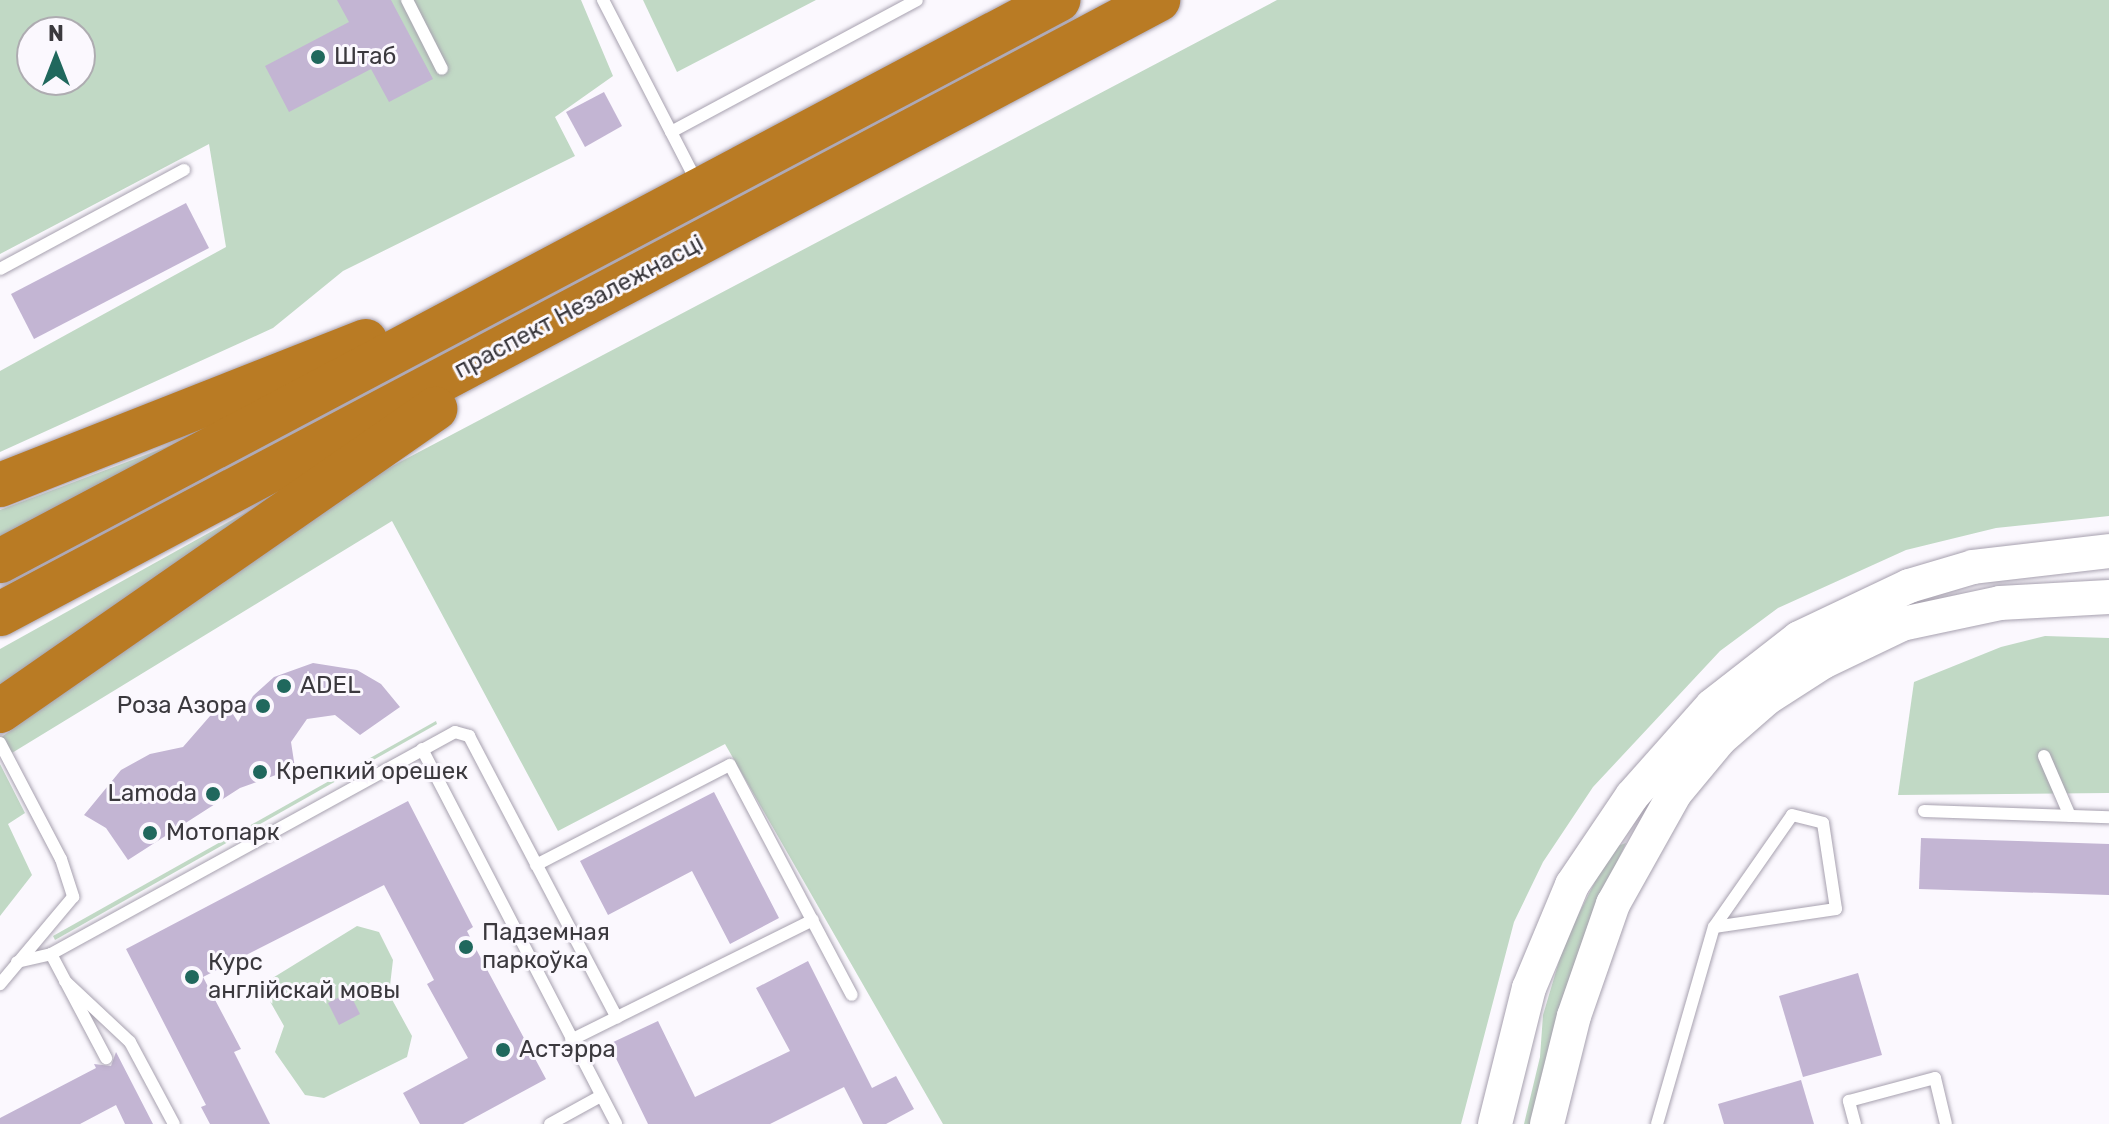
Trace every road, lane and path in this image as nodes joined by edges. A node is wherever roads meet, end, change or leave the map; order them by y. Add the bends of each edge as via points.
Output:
1 (407, 0) edge
2 (603, 0) edge
3 (917, 0) edge
4 (1158, 0) edge
5 (1044, 3) edge
6 (442, 69) dead end
7 (671, 132) junction
8 (184, 170) dead end
9 (701, 189) junction
10 (0, 269) edge
11 (548, 269) junction
12 (576, 309) junction
13 (0, 485) edge
14 (2109, 551) edge
15 (0, 561) edge
16 (2109, 597) edge
17 (0, 614) edge
18 (0, 711) edge
19 (0, 743) edge
20 (422, 749) junction
21 (2044, 756) dead end
22 (1924, 811) dead end
23 (2070, 816) junction
24 (2109, 817) edge
25 (536, 865) junction
26 (813, 920) junction
27 (1714, 927) junction
28 (51, 954) junction
29 (17, 962) junction
30 (65, 981) junction
31 (0, 984) edge
32 (852, 995) dead end
33 (617, 1018) junction
34 (571, 1040) junction
35 (106, 1058) dead end
36 (601, 1096) junction
37 (174, 1124) edge
38 (550, 1124) edge
39 (616, 1124) edge
40 (1495, 1124) edge
41 (1547, 1124) edge
42 (1657, 1124) edge
43 (1855, 1124) edge
44 (1946, 1124) edge

1 - 6 lane
2 - 7 lane
3 - 7 lane
4 - 12 highway, праспект Незалежнасці
5 - 9 highway, праспект Незалежнасці
7 - 9 lane
8 - 10 lane
9 - 11 highway, праспект Незалежнасці
11 - 13 highway
11 - 15 highway, праспект Незалежнасці
12 - 17 highway, праспект Незалежнасці
12 - 18 highway
14 - 40 street via 1973,567 1909,586 1799,638 1712,706 1632,796 1572,885 1529,988
16 - 41 street via 2000,603 1902,624 1823,662 1767,698 1720,739 1675,793 1613,904 1574,1016
19 - 29 lane via 61,859 73,897
20 - 25 lane via 455,732 469,736
20 - 28 lane
20 - 34 lane
21 - 23 lane
22 - 23 lane
23 - 24 lane
25 - 26 lane via 730,765
25 - 33 lane
26 - 32 lane
26 - 33 lane
27 - 27 lane via 1792,815 1823,823 1836,909
27 - 42 lane
28 - 29 lane
28 - 30 lane
29 - 31 lane
30 - 35 lane
30 - 37 lane via 130,1042
33 - 34 lane
34 - 36 lane
36 - 38 lane
36 - 39 lane
43 - 44 lane via 1849,1101 1935,1078

